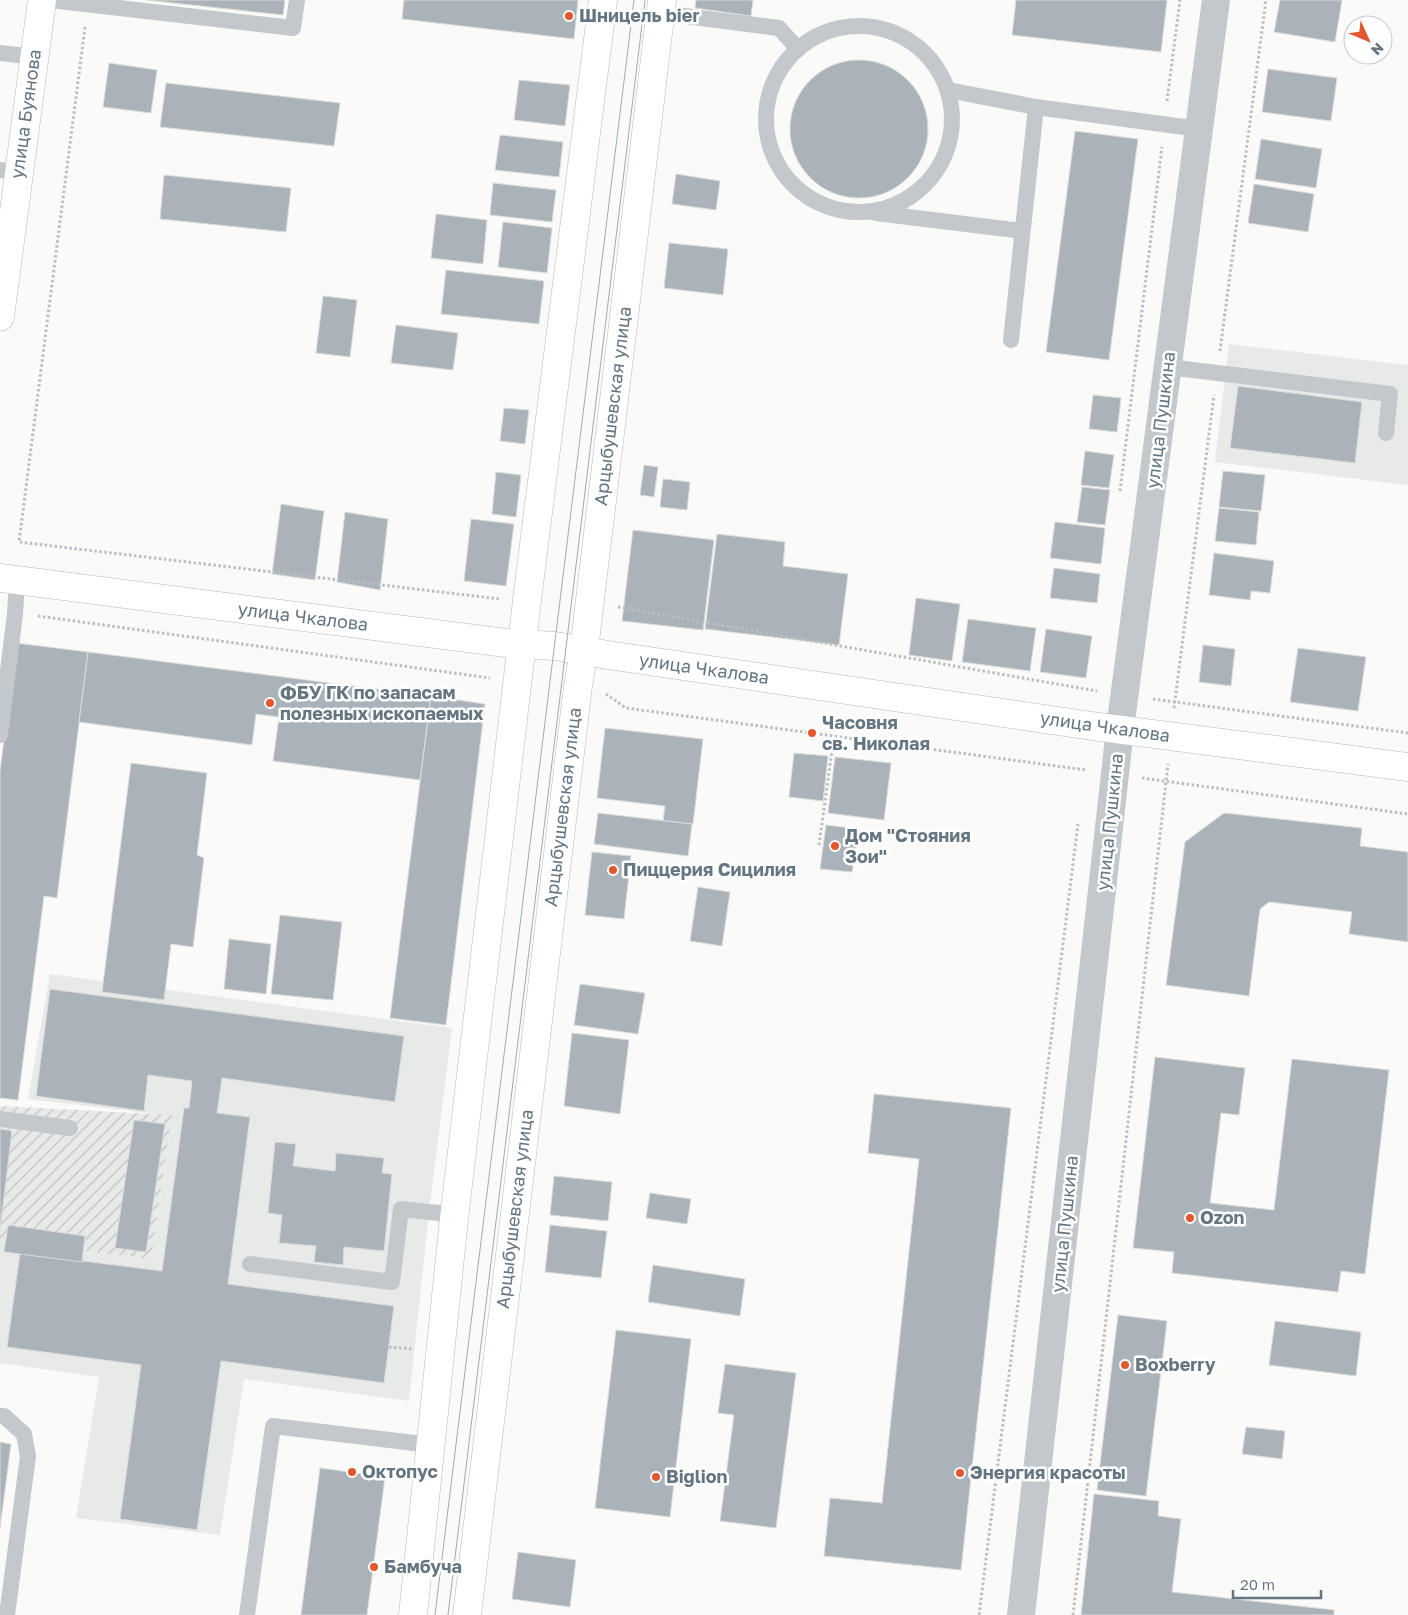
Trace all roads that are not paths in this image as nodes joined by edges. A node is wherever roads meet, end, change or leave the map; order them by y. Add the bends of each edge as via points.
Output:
1 (42, 0) edge
2 (50, 0) edge
3 (296, 0) edge
4 (603, 0) edge
5 (1216, 0) edge
6 (661, 6) edge
7 (798, 49) junction
8 (0, 53) edge
9 (34, 57) junction
10 (948, 90) junction
11 (1036, 107) junction
12 (1199, 129) junction
13 (9, 171) edge
14 (871, 212) junction
15 (1022, 231) junction
16 (0, 317) edge
17 (1011, 340) dead end
18 (1168, 367) junction
19 (1386, 433) dead end
20 (9, 580) edge
21 (522, 643) junction
22 (584, 650) junction
23 (1120, 729) junction
24 (0, 735) edge
25 (1408, 767) edge
26 (0, 1119) edge
27 (70, 1128) dead end
28 (454, 1219) junction
29 (250, 1264) dead end
30 (0, 1416) edge
31 (431, 1445) junction
32 (7, 1615) edge
33 (247, 1615) edge
34 (413, 1615) edge
35 (466, 1615) edge
36 (1021, 1615) edge

1 - 9 main road, улица Буянова
2 - 3 lane via 293,28
4 - 21 main road
5 - 12 street, улица Пушкина
6 - 7 lane via 779,28
6 - 22 main road, Арцыбушевская улица
7 - 10 lane via 814,36 843,27 889,30 920,48
7 - 14 lane via 785,63 772,86 765,114 771,154 786,178 799,191 824,206 845,212
8 - 9 lane
9 - 13 main road, улица Буянова
10 - 11 lane
10 - 14 lane via 951,135 940,165 919,191 896,204
11 - 12 lane
11 - 15 lane
12 - 18 street, улица Пушкина
13 - 16 main road, улица Буянова
14 - 15 lane
15 - 17 lane
18 - 19 lane via 1390,394
18 - 23 street, улица Пушкина
20 - 21 main road, улица Чкалова
20 - 24 lane via 15,614
21 - 22 main road, улица Чкалова
21 - 28 main road
22 - 23 main road, улица Чкалова
22 - 35 main road, Арцыбушевская улица
23 - 25 main road, улица Чкалова
23 - 36 street, улица Пушкина
26 - 27 lane
28 - 29 lane via 439,1213 402,1209 392,1282
28 - 31 main road
30 - 32 lane via 24,1434 28,1456
31 - 33 lane via 273,1426
31 - 34 main road

